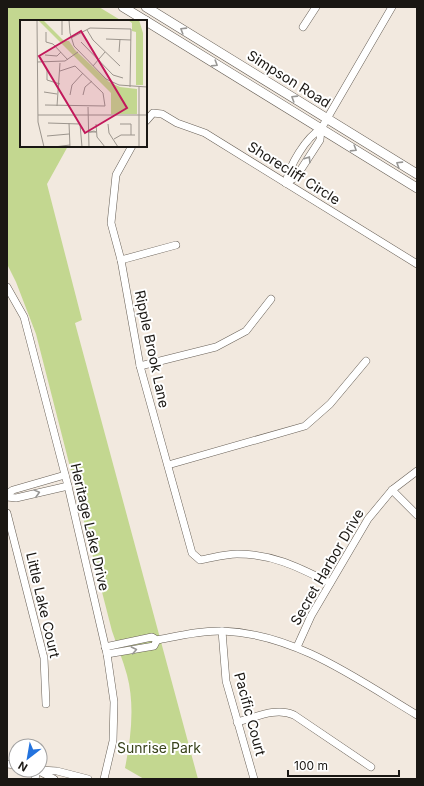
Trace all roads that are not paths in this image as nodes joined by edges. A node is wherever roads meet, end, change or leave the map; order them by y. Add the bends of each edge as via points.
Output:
1 (123, 7) edge
2 (146, 7) edge
3 (316, 7) edge
4 (392, 7) edge
5 (144, 20) edge
6 (147, 22) edge
7 (302, 27) dead end
8 (327, 119) junction
9 (147, 120) edge
10 (321, 129) junction
11 (131, 147) edge
12 (417, 174) edge
13 (286, 183) junction
14 (417, 188) edge
15 (176, 245) dead end
16 (121, 260) junction
17 (417, 264) edge
18 (7, 287) edge
19 (271, 299) dead end
20 (366, 361) dead end
21 (140, 366) junction
22 (168, 465) junction
23 (417, 471) edge
24 (65, 475) junction
25 (68, 486) junction
26 (392, 490) junction
27 (7, 494) edge
28 (7, 497) edge
29 (7, 512) edge
30 (417, 515) edge
31 (330, 583) junction
32 (222, 631) junction
33 (157, 640) junction
34 (105, 647) junction
35 (297, 647) junction
36 (107, 654) junction
37 (46, 704) dead end
38 (417, 715) edge
39 (237, 722) junction
40 (371, 767) dead end
41 (48, 771) edge
42 (88, 779) edge
43 (104, 779) edge
44 (254, 779) edge

1 - 5 main road, Simpson Road
8 -> 2 main road, Simpson Road
3 - 7 street
4 - 8 street
6 -> 10 main road, Simpson Road
8 - 10 street
12 -> 8 main road, Simpson Road
9 - 13 street, Shorecliff Circle via 153,113 162,114 177,123 204,133
10 - 13 street via 320,140 296,177
10 -> 14 main road, Simpson Road
11 - 16 street, Ripple Brook Lane via 116,175 111,223
13 - 17 street, Shorecliff Circle
15 - 16 street
16 - 21 street, Ripple Brook Lane
18 - 24 street, Heritage Lake Drive via 24,316
19 - 21 street via 246,331 216,347
20 - 22 street via 330,404 305,426
21 - 22 street, Ripple Brook Lane
22 - 31 street, Ripple Brook Lane via 192,553 196,558 200,560 235,554 263,555 293,564
23 - 26 street, Secret Harbor Drive
24 - 25 street, Heritage Lake Drive
24 - 27 street
28 -> 25 street via 16,498
25 - 34 street, Heritage Lake Drive
26 - 30 street
26 - 31 street, Secret Harbor Drive via 368,519
29 - 37 street, Little Lake Court via 44,658
31 - 35 street, Secret Harbor Drive
32 - 33 street
32 - 35 street via 251,633
32 - 39 street, Pacific Court via 226,682
33 - 34 street via 152,637
36 -> 33 street via 154,646
34 - 36 street, Heritage Lake Drive
35 - 38 street via 336,666
36 - 43 street, Heritage Lake Drive via 114,702 113,741
39 - 40 street via 276,711 285,711
39 - 44 street, Pacific Court
41 - 42 street

